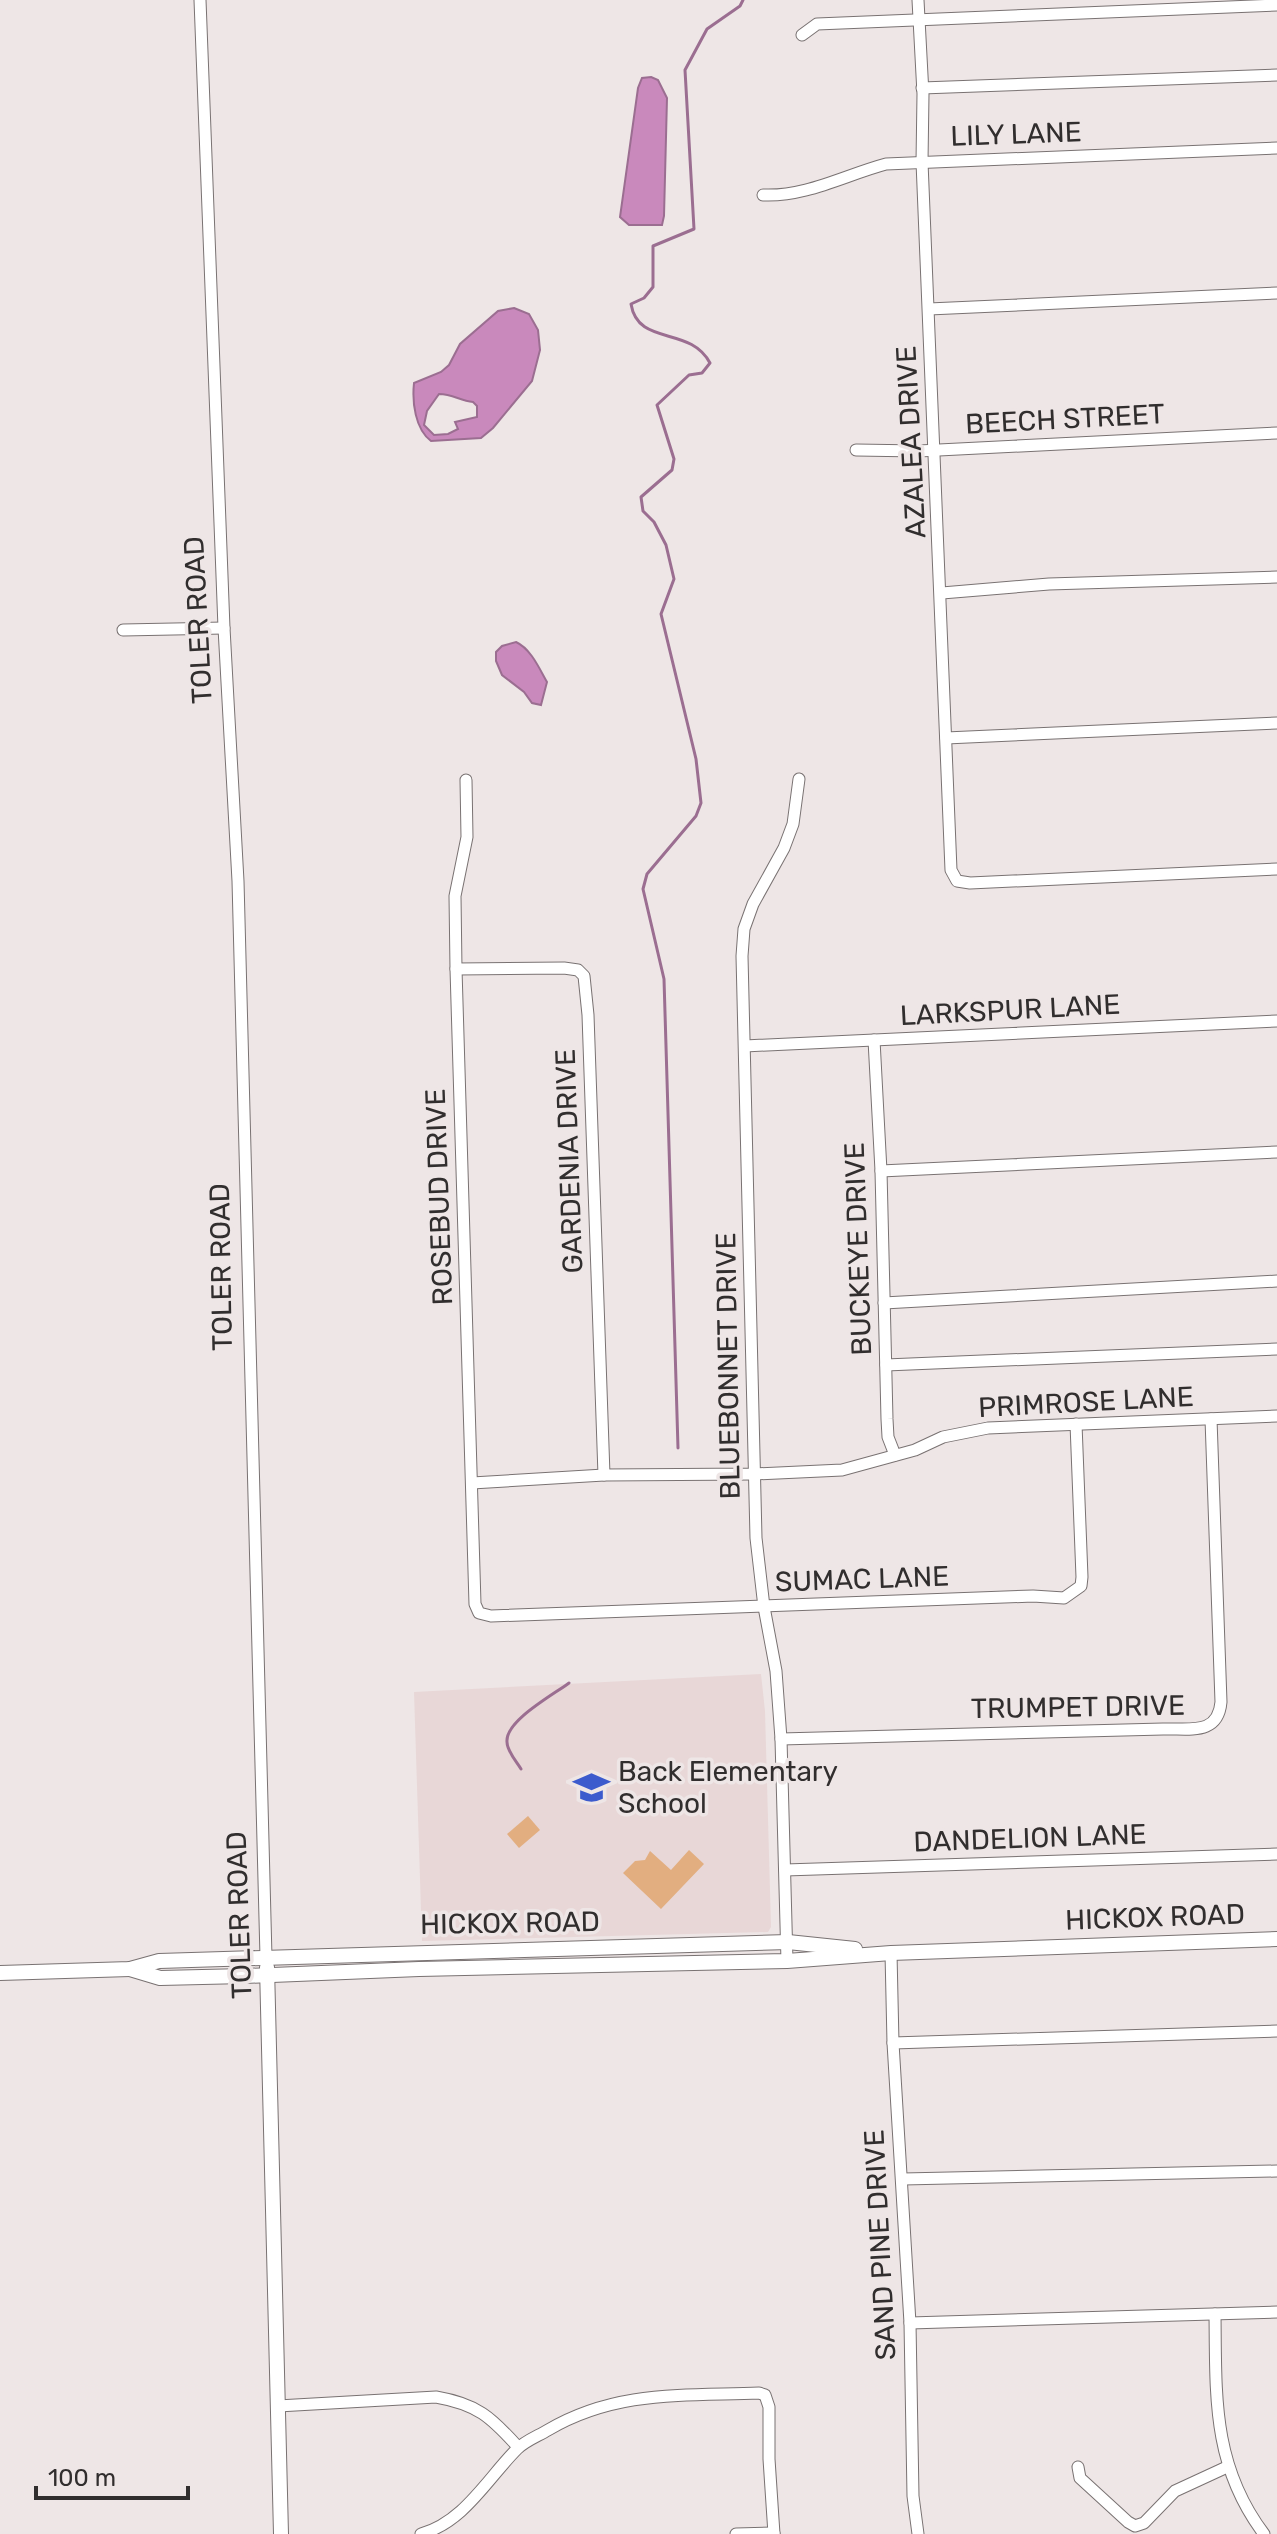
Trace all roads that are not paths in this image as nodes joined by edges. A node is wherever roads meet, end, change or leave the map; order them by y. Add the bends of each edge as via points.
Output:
1 (200, 0) edge
2 (918, 0) edge
3 (1277, 5) edge
4 (919, 20) junction
5 (802, 35) dead end
6 (1277, 75) edge
7 (922, 88) junction
8 (1277, 148) edge
9 (922, 162) junction
10 (763, 195) dead end
11 (1277, 293) edge
12 (929, 309) junction
13 (1277, 433) edge
14 (934, 449) junction
15 (856, 450) dead end
16 (1277, 577) edge
17 (942, 593) junction
18 (224, 628) junction
19 (123, 630) dead end
20 (1277, 723) edge
21 (946, 738) junction
22 (799, 779) dead end
23 (466, 780) dead end
24 (1277, 869) edge
25 (456, 969) junction
26 (1277, 1021) edge
27 (874, 1040) junction
28 (745, 1046) junction
29 (1277, 1152) edge
30 (881, 1171) junction
31 (1277, 1281) edge
32 (884, 1303) junction
33 (1277, 1349) edge
34 (886, 1365) junction
35 (1277, 1416) edge
36 (1211, 1419) junction
37 (1076, 1424) junction
38 (895, 1455) junction
39 (754, 1474) junction
40 (604, 1475) junction
41 (472, 1483) junction
42 (764, 1607) junction
43 (479, 1613) joint
44 (781, 1739) junction
45 (1277, 1854) edge
46 (785, 1870) junction
47 (1277, 1939) edge
48 (788, 1942) junction
49 (659, 1946) junction
50 (524, 1949) junction
51 (891, 1953) junction
52 (266, 1957) junction
53 (787, 1961) junction
54 (526, 1966) junction
55 (551, 1966) junction
56 (130, 1969) junction
57 (0, 1973) edge
58 (267, 1975) junction
59 (1277, 2031) edge
60 (893, 2043) junction
61 (1277, 2171) edge
62 (903, 2179) junction
63 (1277, 2312) edge
64 (1215, 2314) junction
65 (910, 2323) junction
66 (278, 2406) junction
67 (518, 2447) junction
68 (1078, 2467) dead end
69 (1227, 2467) junction
70 (774, 2533) edge
71 (281, 2534) edge
72 (421, 2534) edge
73 (736, 2534) edge
74 (918, 2534) edge
75 (1264, 2534) edge

1 - 18 street, TOLER ROAD
2 - 4 street, AZALEA DRIVE
3 - 4 street
4 - 5 street via 817,24
4 - 7 street, AZALEA DRIVE
6 - 7 street
7 - 9 street, AZALEA DRIVE
8 - 9 street, LILY LANE
9 - 10 street, LILY LANE via 875,167 783,196
9 - 12 street, AZALEA DRIVE
11 - 12 street
12 - 14 street, AZALEA DRIVE
13 - 14 street, BEECH STREET
14 - 15 street, BEECH STREET
14 - 17 street, AZALEA DRIVE
16 - 17 street
17 - 21 street, AZALEA DRIVE
18 - 19 street
18 - 52 street, TOLER ROAD via 238,881
20 - 21 street
21 - 24 street, AZALEA DRIVE via 948,847 957,881
22 - 28 street, BLUEBONNET DRIVE via 793,824 744,929
23 - 25 street, ROSEBUD DRIVE via 467,837 455,896
25 - 40 street, GARDENIA DRIVE via 564,968 584,976
25 - 41 street, ROSEBUD DRIVE
26 - 27 street, LARKSPUR LANE
27 - 28 street, LARKSPUR LANE
27 - 30 street, BUCKEYE DRIVE
28 - 39 street, BLUEBONNET DRIVE
29 - 30 street
30 - 32 street, BUCKEYE DRIVE
31 - 32 street
32 - 34 street, BUCKEYE DRIVE
33 - 34 street
34 - 38 street, BUCKEYE DRIVE via 888,1437
35 - 36 street, PRIMROSE LANE
36 - 37 street, PRIMROSE LANE
36 - 44 street, TRUMPET DRIVE via 1221,1702 1214,1723 1163,1729
37 - 38 street, PRIMROSE LANE via 988,1428
37 - 42 street, SUMAC LANE via 1082,1577 1074,1593 1064,1598
38 - 39 street, PRIMROSE LANE via 842,1470
39 - 40 street, PRIMROSE LANE
39 - 42 street, BLUEBONNET DRIVE
40 - 41 street, PRIMROSE LANE
41 - 43 street, ROSEBUD DRIVE
42 - 43 street, SUMAC LANE
42 - 44 street, BLUEBONNET DRIVE
44 - 46 street, BLUEBONNET DRIVE
45 - 46 street, DANDELION LANE
46 - 48 street, BLUEBONNET DRIVE
47 - 51 street, HICKOX ROAD
48 - 49 street, HICKOX ROAD
48 - 51 street, HICKOX ROAD
48 - 53 street, BLUEBONNET DRIVE
49 - 50 street, HICKOX ROAD
49 - 55 street via 648,1960 558,1961
50 - 52 street, HICKOX ROAD
50 - 54 street
51 - 53 street, HICKOX ROAD
51 - 60 street, SAND PINE DRIVE
52 - 56 street, HICKOX ROAD via 159,1961
52 - 58 street, TOLER ROAD
53 - 55 street, HICKOX ROAD
54 - 55 street, HICKOX ROAD
54 - 58 street, HICKOX ROAD
56 - 57 street, HICKOX ROAD
56 - 58 street, HICKOX ROAD via 160,1978
58 - 66 street, TOLER ROAD
59 - 60 street
60 - 62 street, SAND PINE DRIVE
61 - 62 street
62 - 65 street, SAND PINE DRIVE
63 - 64 street
64 - 65 street
64 - 69 street via 1216,2392
65 - 74 street, SAND PINE DRIVE
66 - 67 street via 436,2397 483,2411
66 - 71 street, TOLER ROAD
67 - 70 street via 586,2411 618,2402 653,2396 765,2395
67 - 72 street via 449,2522
68 - 69 street via 1080,2478 1135,2526 1175,2491
69 - 75 street
70 - 73 street

